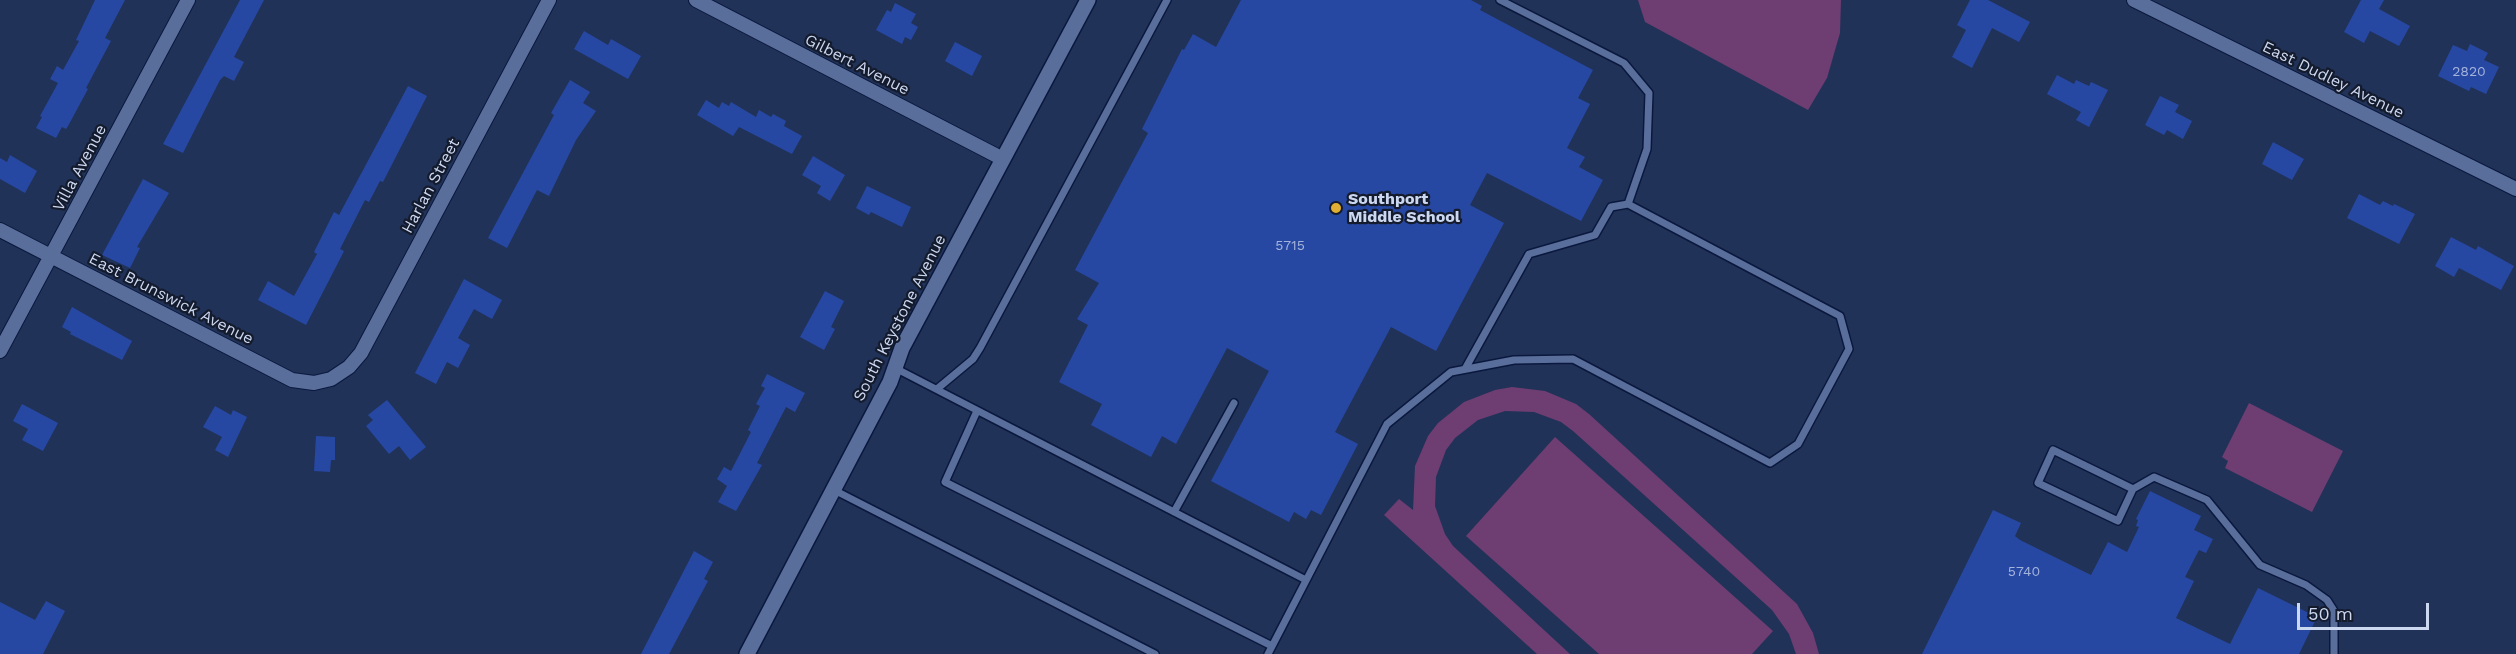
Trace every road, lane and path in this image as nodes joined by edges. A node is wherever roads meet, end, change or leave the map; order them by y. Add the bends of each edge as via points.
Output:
1 (188, 0) edge
2 (549, 0) edge
3 (696, 0) edge
4 (1088, 0) edge
5 (1167, 0) edge
6 (1500, 0) edge
7 (2134, 0) edge
8 (1003, 159) junction
9 (2516, 189) edge
10 (1628, 204) junction
11 (0, 230) edge
12 (51, 256) junction
13 (0, 351) edge
14 (895, 368) junction
15 (1465, 369) junction
16 (331, 378) joint
17 (937, 389) junction
18 (1234, 403) dead end
19 (977, 411) junction
20 (832, 489) junction
21 (2133, 489) junction
22 (1174, 512) junction
23 (1306, 580) junction
24 (1272, 646) junction
25 (747, 654) edge
26 (1155, 654) edge
27 (1268, 654) edge
28 (2334, 654) edge

1 - 12 street, Villa Avenue
2 - 16 street, Harlan Street via 361,353 349,367
3 - 8 street, Gilbert Avenue
4 - 8 main road, South Keystone Avenue
5 - 17 lane via 980,348 973,359
6 - 10 lane via 1624,63 1649,93 1647,149
7 - 9 street, East Dudley Avenue
8 - 14 main road, South Keystone Avenue
10 - 15 lane via 1611,207 1595,235 1529,254
10 - 15 lane via 1840,316 1849,349 1798,444 1770,463 1572,358 1514,360
11 - 12 street, East Brunswick Avenue
12 - 13 street, Villa Avenue
12 - 16 street, East Brunswick Avenue via 292,380 314,383
14 - 17 lane
14 - 20 main road, South Keystone Avenue
15 - 23 lane via 1451,372 1387,424
17 - 19 lane
18 - 22 lane
19 - 22 lane
19 - 24 lane via 945,482
20 - 25 main road, South Keystone Avenue
20 - 26 lane
21 - 21 lane via 2053,450 2038,483 2118,521
21 - 28 lane via 2154,477 2207,500 2260,565 2306,585 2327,600 2334,611
22 - 23 lane
23 - 24 lane
24 - 27 lane

